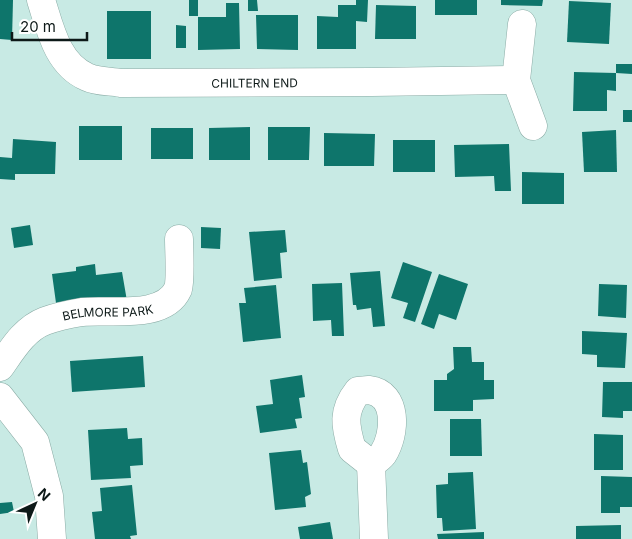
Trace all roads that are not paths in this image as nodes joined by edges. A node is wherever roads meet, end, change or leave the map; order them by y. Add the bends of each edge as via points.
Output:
1 (41, 0) edge
2 (522, 24) dead end
3 (516, 80) junction
4 (534, 126) dead end
5 (179, 239) dead end
6 (0, 367) edge
7 (0, 397) edge
8 (371, 464) dead end
9 (52, 539) edge
10 (374, 539) edge

1 - 3 street, CHILTERN END via 57,48 67,62 88,78 121,83
2 - 3 street
3 - 4 street
5 - 6 street, BELMORE PARK via 179,287 170,300 158,307 124,312 82,312 44,321 30,329
7 - 9 street via 35,442 49,496
8 - 10 street

